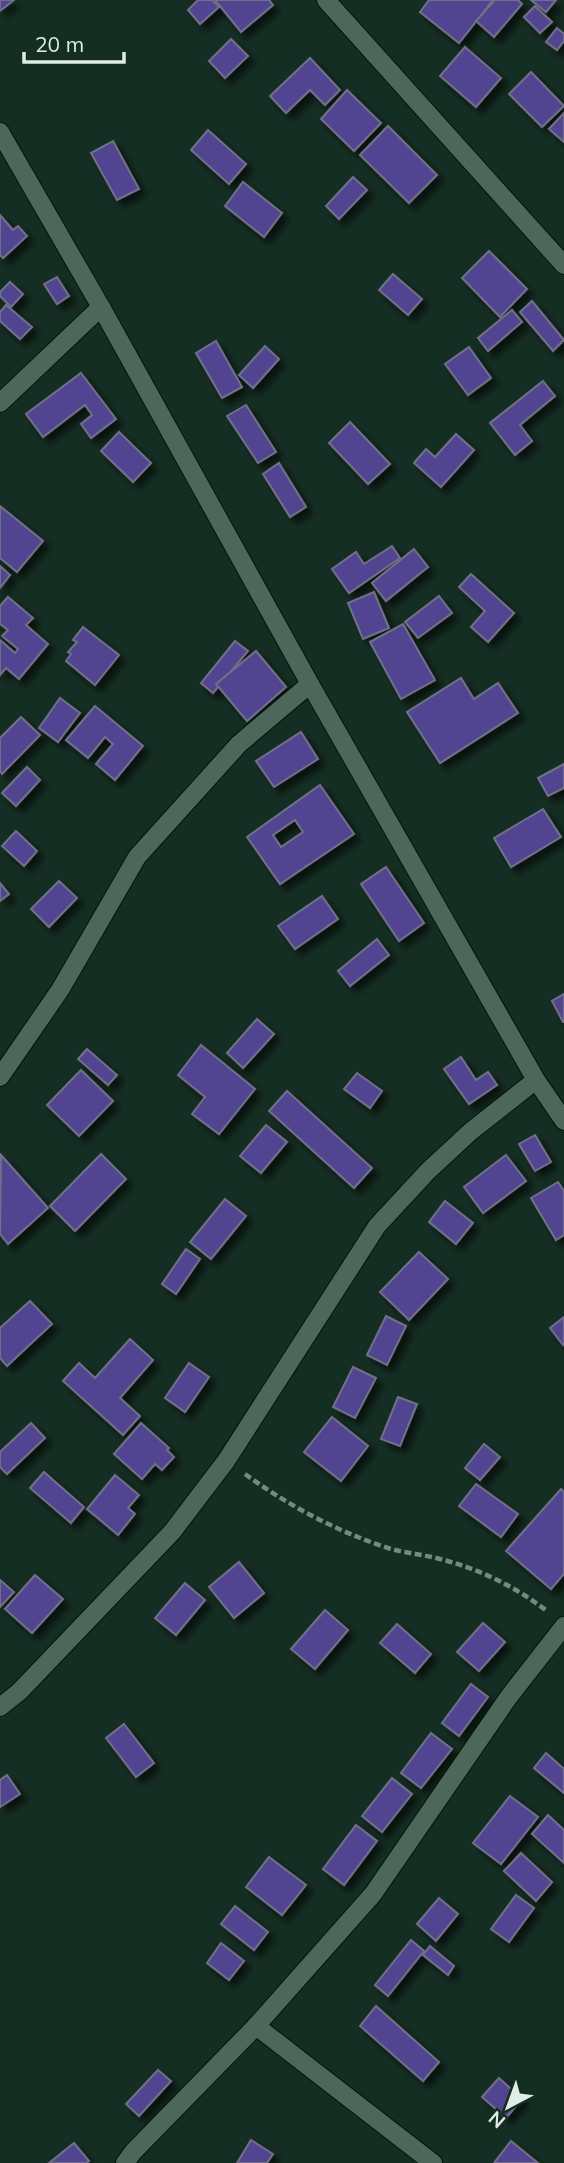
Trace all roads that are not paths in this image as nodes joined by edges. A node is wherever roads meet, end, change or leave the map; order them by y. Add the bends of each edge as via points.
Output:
1 (326, 0) edge
2 (0, 132) edge
3 (564, 265) edge
4 (101, 307) junction
5 (0, 403) edge
6 (310, 684) junction
7 (0, 1077) edge
8 (536, 1080) junction
9 (564, 1121) edge
10 (559, 1621) edge
11 (0, 1707) edge
12 (256, 2026) junction
13 (125, 2163) edge
14 (433, 2163) edge

1 - 3 street
2 - 4 street
4 - 5 street
4 - 6 street
6 - 7 street via 239,744 137,857 60,990
6 - 8 street
8 - 9 street
8 - 11 street via 453,1147 377,1226 226,1461 172,1532
10 - 12 street via 373,1894
12 - 13 street
12 - 14 street

